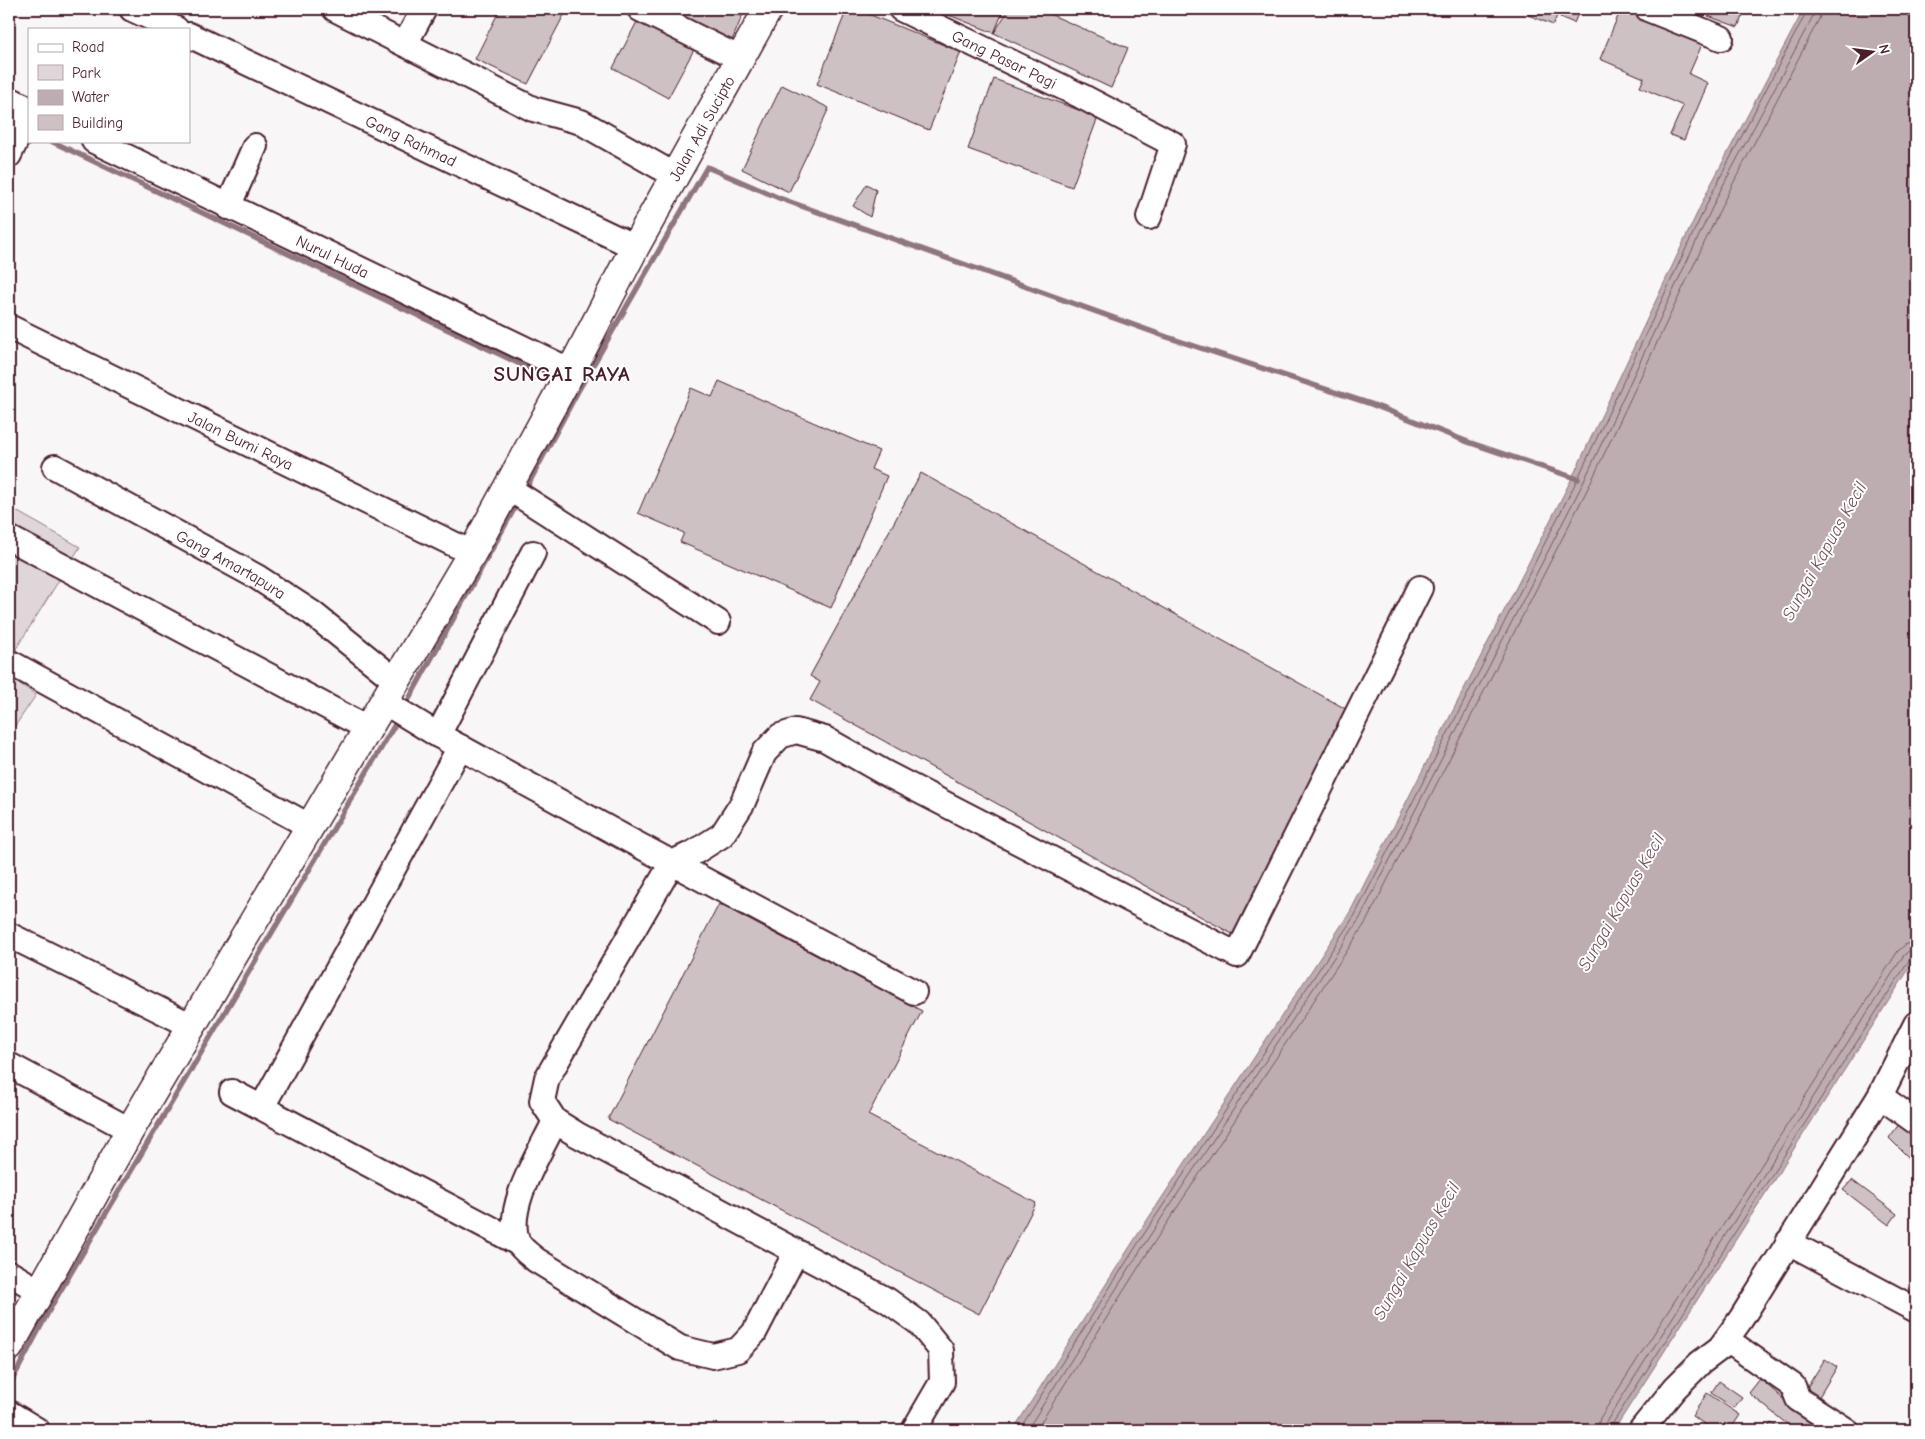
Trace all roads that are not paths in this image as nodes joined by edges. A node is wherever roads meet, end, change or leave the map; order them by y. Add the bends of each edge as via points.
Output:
1 (132, 9) edge
2 (335, 9) edge
3 (424, 9) edge
4 (640, 9) edge
5 (768, 9) edge
6 (901, 9) edge
7 (1648, 9) edge
8 (174, 28) edge
9 (190, 35) edge
10 (1721, 38) dead end
11 (405, 44) junction
12 (741, 59) junction
13 (9, 100) edge
14 (28, 109) edge
15 (24, 123) edge
16 (96, 142) edge
17 (255, 146) dead end
18 (9, 155) edge
19 (674, 175) junction
20 (228, 207) junction
21 (1150, 216) dead end
22 (635, 246) junction
23 (9, 327) edge
24 (571, 371) junction
25 (55, 467) dead end
26 (513, 491) dead end
27 (9, 538) edge
28 (472, 553) junction
29 (532, 553) dead end
30 (1420, 588) dead end
31 (718, 622) dead end
32 (9, 662) edge
33 (395, 701) junction
34 (369, 729) junction
35 (438, 735) junction
36 (460, 747) junction
37 (311, 827) junction
38 (672, 863) junction
39 (9, 935) edge
40 (914, 992) dead end
41 (1916, 1024) edge
42 (192, 1026) junction
43 (9, 1065) edge
44 (232, 1092) dead end
45 (1880, 1096) junction
46 (262, 1108) junction
47 (555, 1121) junction
48 (1916, 1122) edge
49 (130, 1130) junction
50 (1788, 1242) junction
51 (518, 1243) junction
52 (796, 1252) junction
53 (9, 1273) edge
54 (41, 1292) junction
55 (1916, 1310) edge
56 (1726, 1340) junction
57 (9, 1348) edge
58 (9, 1414) edge
59 (1840, 1426) edge
60 (37, 1430) edge
61 (914, 1430) edge
62 (1641, 1430) edge

1 - 8 street
2 - 11 street
3 - 11 street
4 - 12 street
5 - 12 main road, Jalan Adi Sucipto
6 - 21 street, Gang Pasar Pagi via 1173,144
7 - 10 street
9 - 22 street, Gang Rahmad
11 - 19 street via 533,110 581,122
12 - 19 main road, Jalan Adi Sucipto
13 - 14 street
15 - 18 street
16 - 20 street, Nurul Huda
17 - 20 street
19 - 22 main road, Jalan Adi Sucipto
20 - 24 street, Nurul Huda
22 - 24 main road, Jalan Adi Sucipto
23 - 28 street, Jalan Bumi Raya
24 - 28 main road, Jalan Adi Sucipto
25 - 33 street, Gang Amartapura via 257,577 312,613
26 - 31 street
27 - 34 street
28 - 33 main road, Jalan Adi Sucipto
29 - 35 street
30 - 38 street via 1237,955 825,739 796,731 780,736 764,753 742,804 722,835
32 - 37 street
33 - 34 main road, Jalan Adi Sucipto
33 - 35 street, Gang Amartapura
34 - 37 main road, Jalan Adi Sucipto
35 - 36 street, Gang Amartapura
36 - 38 street, Gang Amartapura
36 - 46 street
37 - 42 main road, Jalan Adi Sucipto
38 - 40 street, Gang Amartapura
38 - 47 street via 547,1078 542,1101
39 - 42 street
41 - 45 street
42 - 49 main road, Jalan Adi Sucipto
43 - 49 street
44 - 46 street
45 - 48 street
45 - 50 street
46 - 51 street
47 - 51 street via 522,1190 513,1221
47 - 52 street
49 - 54 main road, Jalan Adi Sucipto
50 - 55 street
50 - 56 street
51 - 52 street via 536,1260 680,1348 713,1356 738,1350 754,1333
52 - 61 street via 887,1300 919,1323 941,1350 942,1382
53 - 54 street
54 - 57 main road, Jalan Adi Sucipto
56 - 59 street via 1793,1386 1798,1399
56 - 62 street via 1675,1388
58 - 60 street

